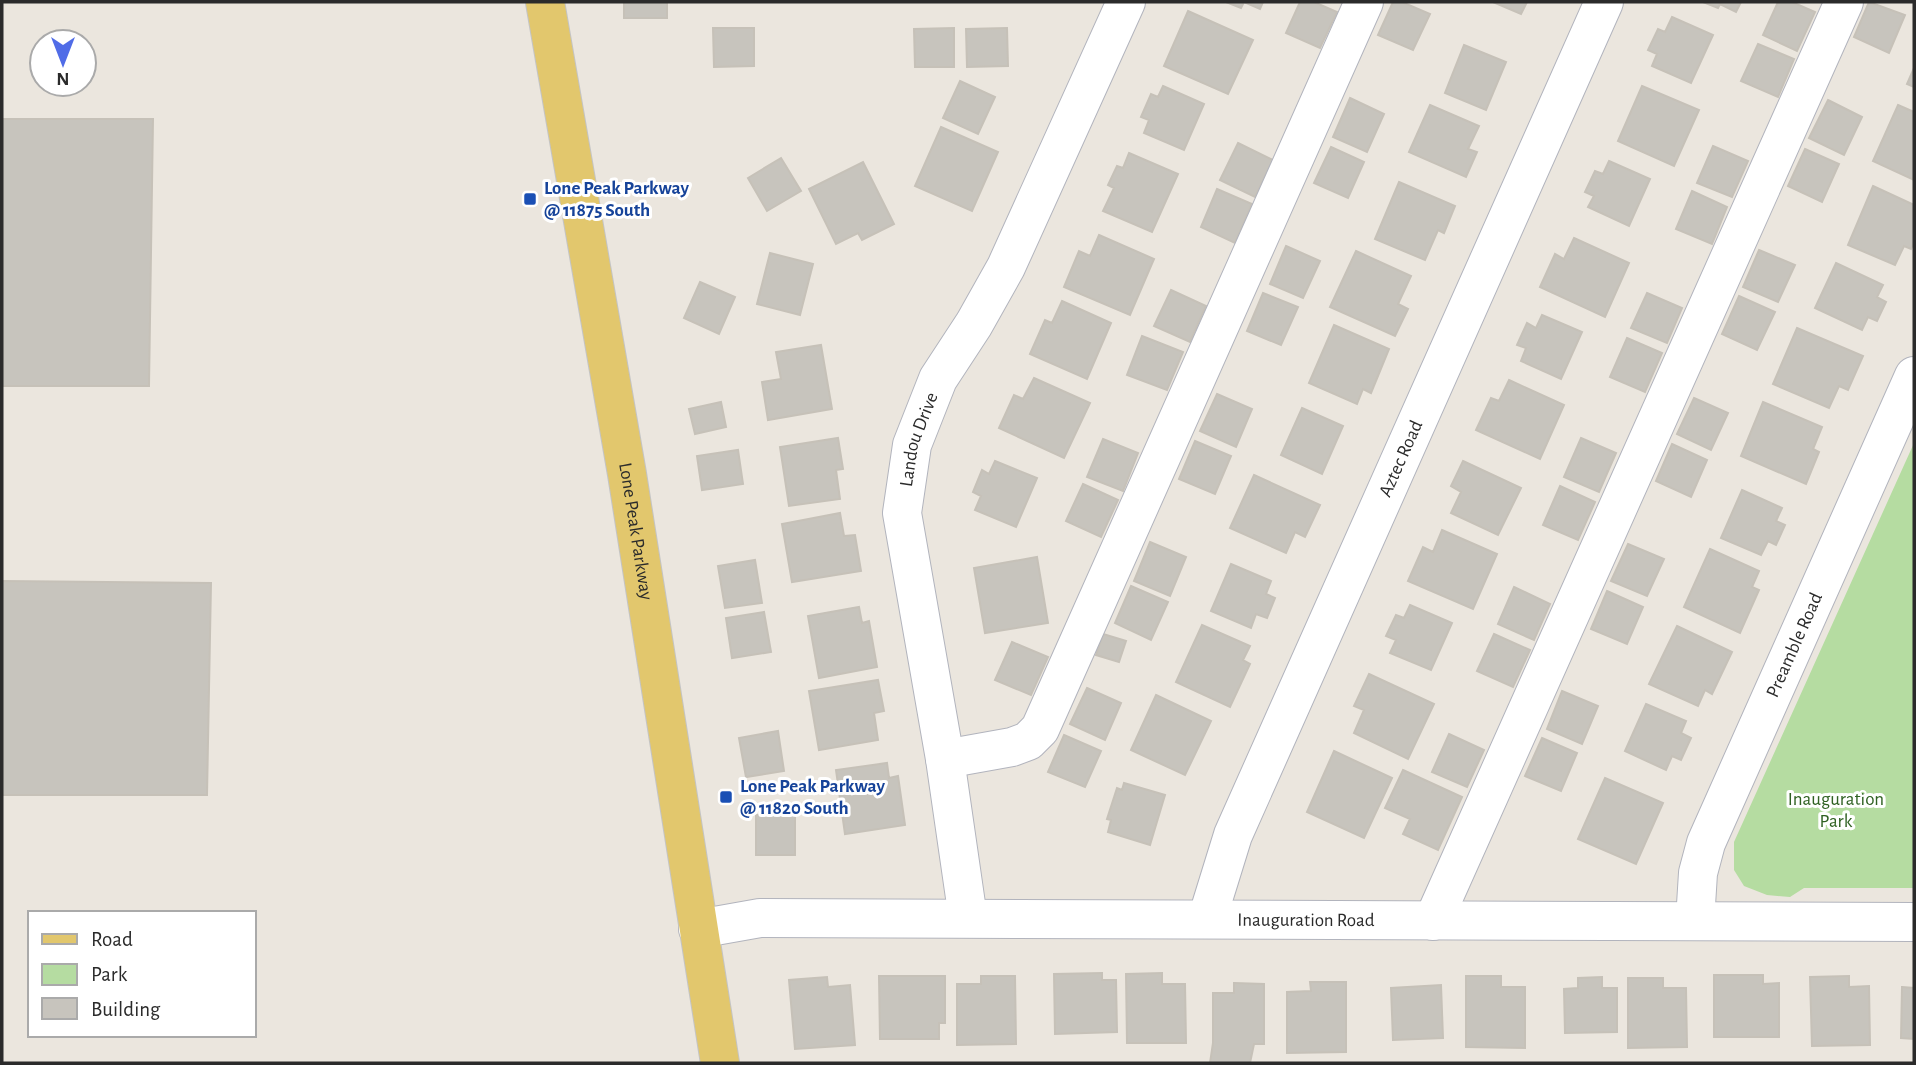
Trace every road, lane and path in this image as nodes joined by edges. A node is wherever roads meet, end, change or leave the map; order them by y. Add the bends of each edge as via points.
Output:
1 (545, 2) edge
2 (1126, 2) edge
3 (1364, 2) edge
4 (1604, 2) edge
5 (1843, 2) edge
6 (1914, 376) edge
7 (945, 759) junction
8 (968, 918) junction
9 (1207, 919) junction
10 (1433, 921) junction
11 (1695, 921) junction
12 (1914, 922) edge
13 (698, 929) junction
14 (720, 1063) edge

1 - 13 main road, Lone Peak Parkway via 627,474
2 - 7 street, Landou Drive via 1006,267 938,379 912,445 902,513
3 - 7 street via 1040,729 1028,741 1012,747
4 - 9 street, Aztec Road via 1233,835
5 - 10 street
6 - 11 street, Preamble Road via 1706,843 1698,873
7 - 8 street, Landou Drive
8 - 9 street, Inauguration Road
8 - 13 street, Inauguration Road via 760,918
9 - 10 street, Inauguration Road
10 - 11 street, Inauguration Road
11 - 12 street, Inauguration Road
13 - 14 main road, Lone Peak Parkway

